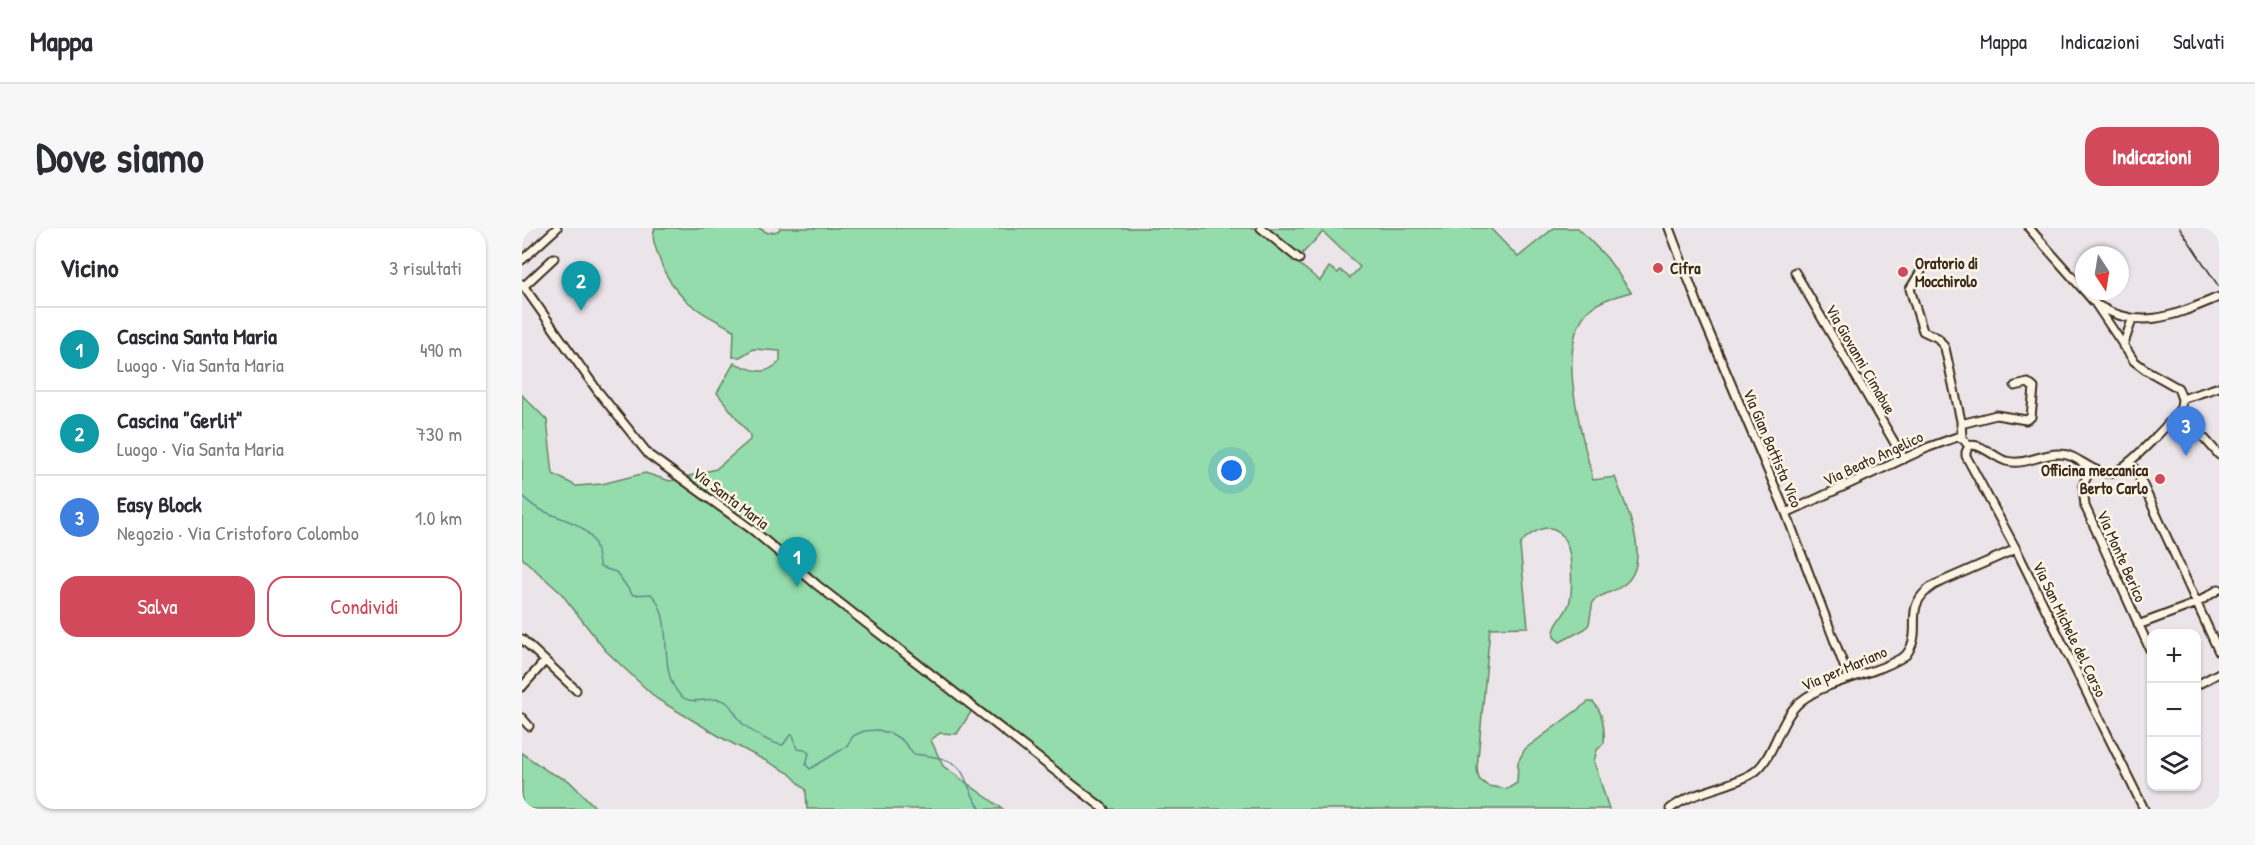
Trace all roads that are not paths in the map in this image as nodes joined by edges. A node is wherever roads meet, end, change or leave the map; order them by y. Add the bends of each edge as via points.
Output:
1 (557, 228) edge
2 (1261, 228) edge
3 (1669, 228) edge
4 (2029, 228) edge
5 (554, 258) dead end
6 (1299, 259) dead end
7 (522, 260) edge
8 (1923, 268) dead end
9 (1795, 272) dead end
10 (523, 285) edge
11 (2217, 298) edge
12 (2095, 303) junction
13 (2123, 318) junction
14 (2132, 320) junction
15 (2117, 334) junction
16 (2123, 346) junction
17 (2015, 386) dead end
18 (2219, 387) edge
19 (2182, 399) junction
20 (2180, 410) junction
21 (1961, 424) junction
22 (1962, 438) junction
23 (1969, 446) junction
24 (2219, 455) edge
25 (1904, 459) junction
26 (2129, 462) junction
27 (2091, 468) junction
28 (1786, 513) junction
29 (2016, 549) junction
30 (2219, 588) edge
31 (2197, 603) junction
32 (2138, 625) junction
33 (522, 639) edge
34 (2147, 645) edge
35 (2219, 652) edge
36 (544, 662) junction
37 (2219, 673) edge
38 (1848, 679) junction
39 (2201, 683) edge
40 (522, 687) edge
41 (576, 690) dead end
42 (522, 718) edge
43 (529, 726) dead end
44 (1104, 809) edge
45 (1670, 809) edge
46 (2144, 809) edge

1 - 7 street
2 - 6 street
3 - 28 street, Via Gian Battista Vico
4 - 12 street
5 - 10 street
8 - 21 street via 1910,289 1923,331 1938,338 1945,348
9 - 25 street, Via Giovanni Cimabue
10 - 44 street, Via Santa Maria via 597,390 649,455 754,531 817,585
11 - 14 street via 2167,317
12 - 13 street
12 - 15 street
13 - 14 street
13 - 15 street
14 - 16 street
15 - 16 street
16 - 19 street via 2139,365 2176,387
17 - 21 street via 2028,383 2034,388 2031,417 2026,420 1996,415
18 - 19 street
19 - 20 street
20 - 24 street
20 - 26 street
21 - 22 street
22 - 23 street
22 - 25 street, Via Beato Angelico via 1955,437
23 - 27 street via 1976,445 2015,462 2066,454
23 - 29 street, Via San Michele del Carso via 1966,454
25 - 28 street, Via Beato Angelico
26 - 27 street via 2112,472
26 - 31 street via 2142,482
27 - 32 street, Via Monte Berico via 2083,485 2085,506
28 - 38 street, Via Gian Battista Vico
29 - 38 street, Via per Mariano via 1925,591 1915,605 1913,643 1906,655
29 - 46 street, Via San Michele del Carso
30 - 31 street
31 - 32 street
31 - 35 street
32 - 34 street, Via Monte Berico
33 - 36 street
36 - 40 street
36 - 41 street
37 - 39 street
38 - 45 street, Via per Mariano via 1797,705 1766,760 1754,772
42 - 43 street

